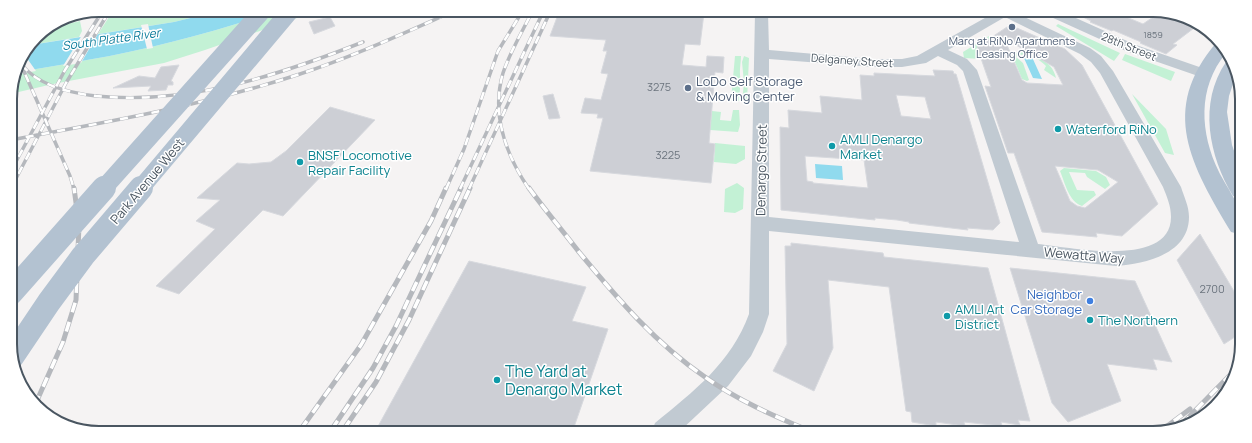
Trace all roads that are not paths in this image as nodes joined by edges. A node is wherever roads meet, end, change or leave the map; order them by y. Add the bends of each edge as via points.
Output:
1 (257, 17) edge
2 (285, 17) edge
3 (761, 17) edge
4 (996, 17) edge
5 (1015, 17) edge
6 (1063, 17) edge
7 (1219, 50) edge
8 (939, 51) junction
9 (762, 54) junction
10 (1230, 70) edge
11 (1203, 73) junction
12 (1235, 179) edge
13 (1235, 219) edge
14 (760, 223) junction
15 (1031, 251) junction
16 (17, 286) edge
17 (17, 350) edge
18 (669, 426) edge

1 - 16 main road, Park Avenue West, bridge
2 - 17 main road, Park Avenue West, bridge via 83,256
3 - 9 street, Denargo Street
4 - 8 street, Delganey Street
5 - 15 street, Wewatta Way via 1074,44 1096,59 1106,71 1172,187 1181,214 1175,234 1161,249 1146,256 1116,259
6 - 11 street, 28th Street via 1131,48
7 - 11 main road
8 - 9 street, Delganey Street via 921,60 887,64
8 - 15 street via 962,62 970,70
9 - 14 street, Denargo Street
10 - 12 main road via 1220,97 1218,118 1225,155
11 - 13 main road via 1195,107 1196,134 1208,171
14 - 15 street, Wewatta Way
14 - 18 street, Denargo Street via 759,314 756,326 738,358 717,385

